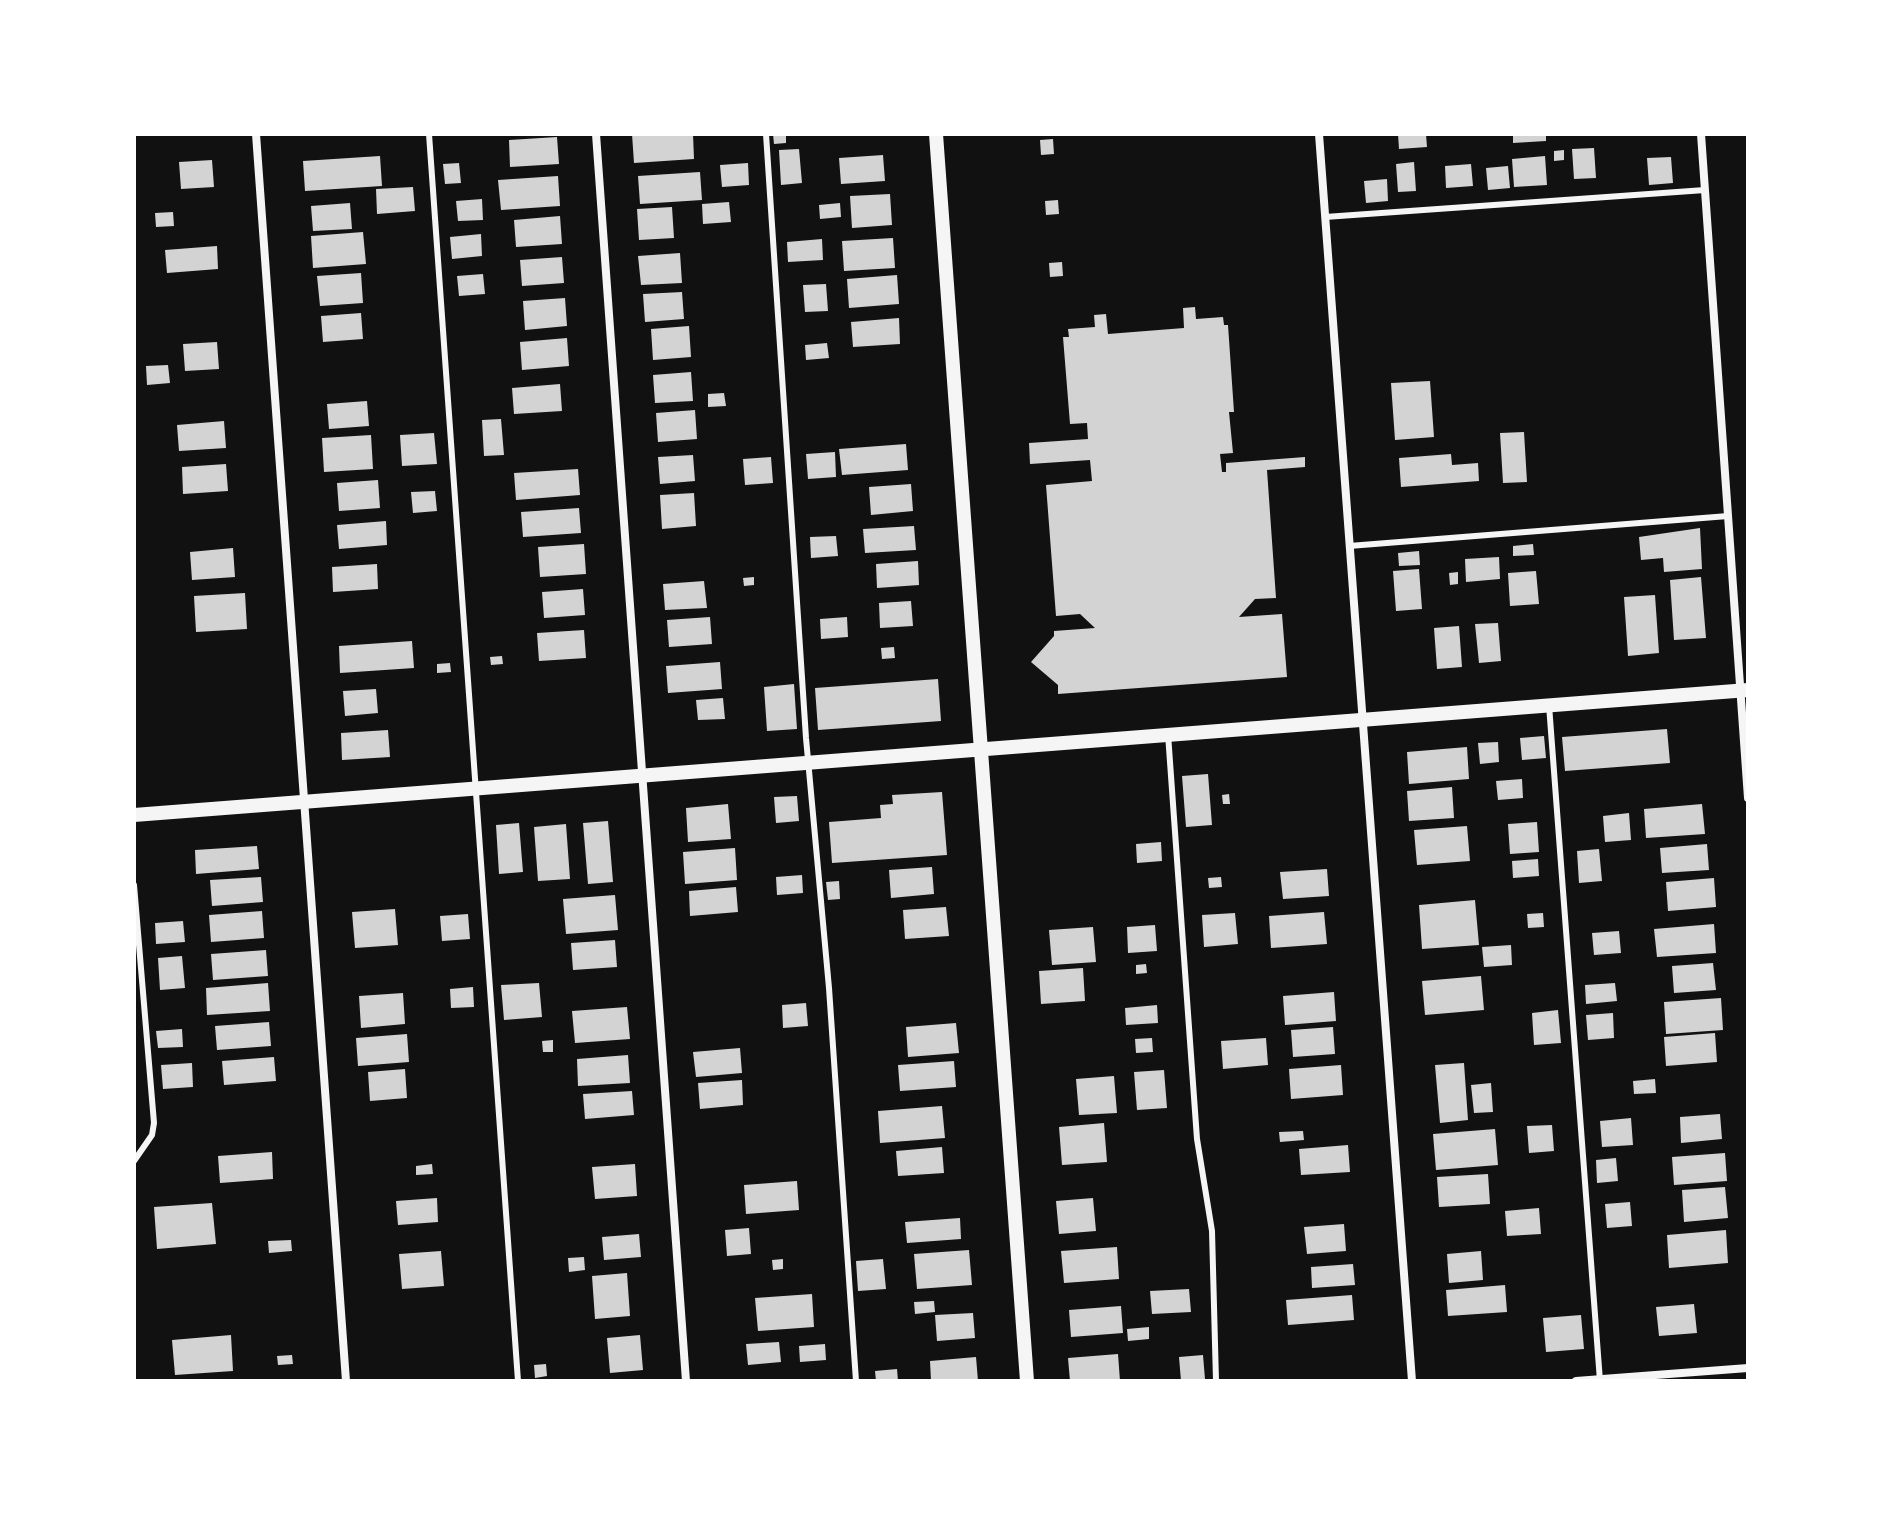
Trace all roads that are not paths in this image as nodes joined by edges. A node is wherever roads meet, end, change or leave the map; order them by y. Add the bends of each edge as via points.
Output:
1 (256, 134) edge
2 (429, 134) edge
3 (596, 134) edge
4 (766, 134) edge
5 (936, 134) edge
6 (1319, 134) edge
7 (1701, 134) edge
8 (1705, 190) junction
9 (1325, 217) junction
10 (1728, 516) junction
11 (1348, 546) junction
12 (1744, 690) edge
13 (1549, 705) junction
14 (1360, 719) junction
15 (1168, 734) junction
16 (979, 748) junction
17 (808, 762) junction
18 (641, 775) junction
19 (476, 788) junction
20 (1748, 798) edge
21 (303, 802) junction
22 (134, 815) edge
23 (134, 885) edge
24 (134, 1161) edge
25 (1748, 1368) edge
26 (1600, 1380) edge
27 (346, 1381) edge
28 (518, 1381) edge
29 (686, 1381) edge
30 (856, 1381) edge
31 (1027, 1381) edge
32 (1216, 1381) edge
33 (1412, 1381) edge
34 (1576, 1381) edge

1 - 21 street
2 - 19 lane
3 - 18 street
4 - 17 lane
5 - 16 street
6 - 9 street
7 - 8 street
8 - 9 lane
8 - 10 street
9 - 11 street
10 - 11 lane
10 - 12 street
11 - 14 street
12 - 13 street
12 - 20 street
13 - 14 street
13 - 26 lane
14 - 15 street
14 - 33 street
15 - 16 street
15 - 32 lane via 1196,1126 1212,1231
16 - 17 street
16 - 31 street
17 - 18 street
17 - 30 lane
18 - 19 street
18 - 29 street
19 - 21 street
19 - 28 lane
21 - 22 street
21 - 27 street
23 - 24 lane via 154,1123
25 - 26 street
26 - 34 street

